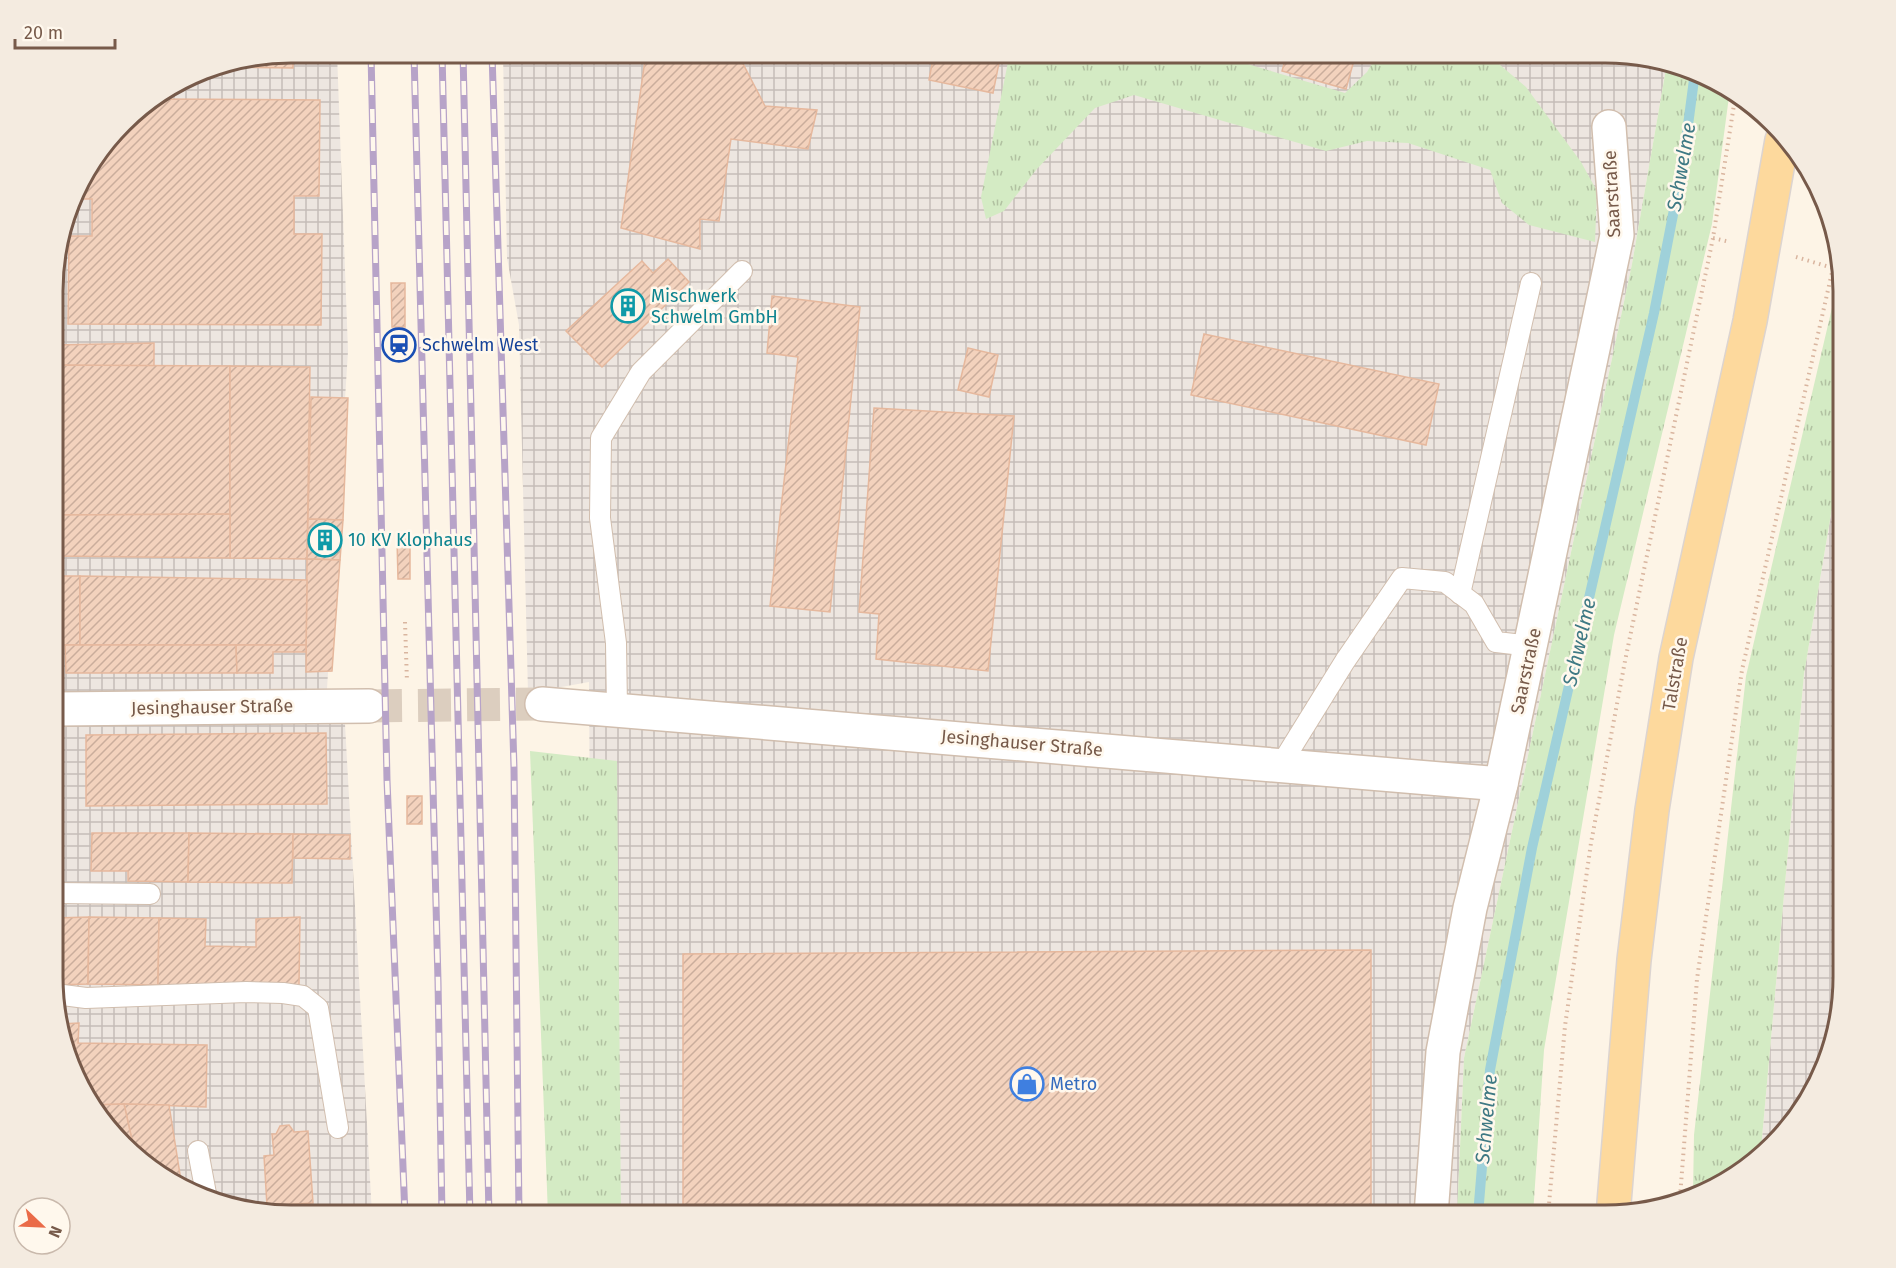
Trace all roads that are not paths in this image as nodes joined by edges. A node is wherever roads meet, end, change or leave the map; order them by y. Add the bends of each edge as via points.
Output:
1 (1609, 127) dead end
2 (1781, 146) edge
3 (742, 271) dead end
4 (1531, 283) dead end
5 (1460, 594) junction
6 (1531, 646) junction
7 (542, 704) tunnel mouth
8 (369, 706) tunnel mouth
9 (617, 708) junction
10 (63, 709) edge
11 (1280, 765) junction
12 (1501, 784) junction
13 (63, 893) edge
14 (150, 894) dead end
15 (63, 995) edge
16 (338, 1128) dead end
17 (198, 1151) dead end
18 (205, 1188) edge
19 (1432, 1205) edge
20 (1614, 1205) edge

1 - 6 street, Saarstraße via 1617,235
2 - 20 main road, Talstraße via 1750,321 1677,658 1652,810 1634,960
3 - 9 lane via 641,372 601,438 600,518 616,643
4 - 5 lane
5 - 6 lane via 1474,604 1496,642
5 - 11 lane via 1444,582 1402,578
6 - 12 street, Saarstraße
7 - 9 street, Jesinghauser Straße
8 - 10 street, Jesinghauser Straße
9 - 11 street, Jesinghauser Straße
11 - 12 street, Jesinghauser Straße
12 - 19 street, Saarstraße via 1470,908 1443,1052
13 - 14 lane
15 - 16 lane via 87,998 246,992 303,996 318,1008
17 - 18 lane

